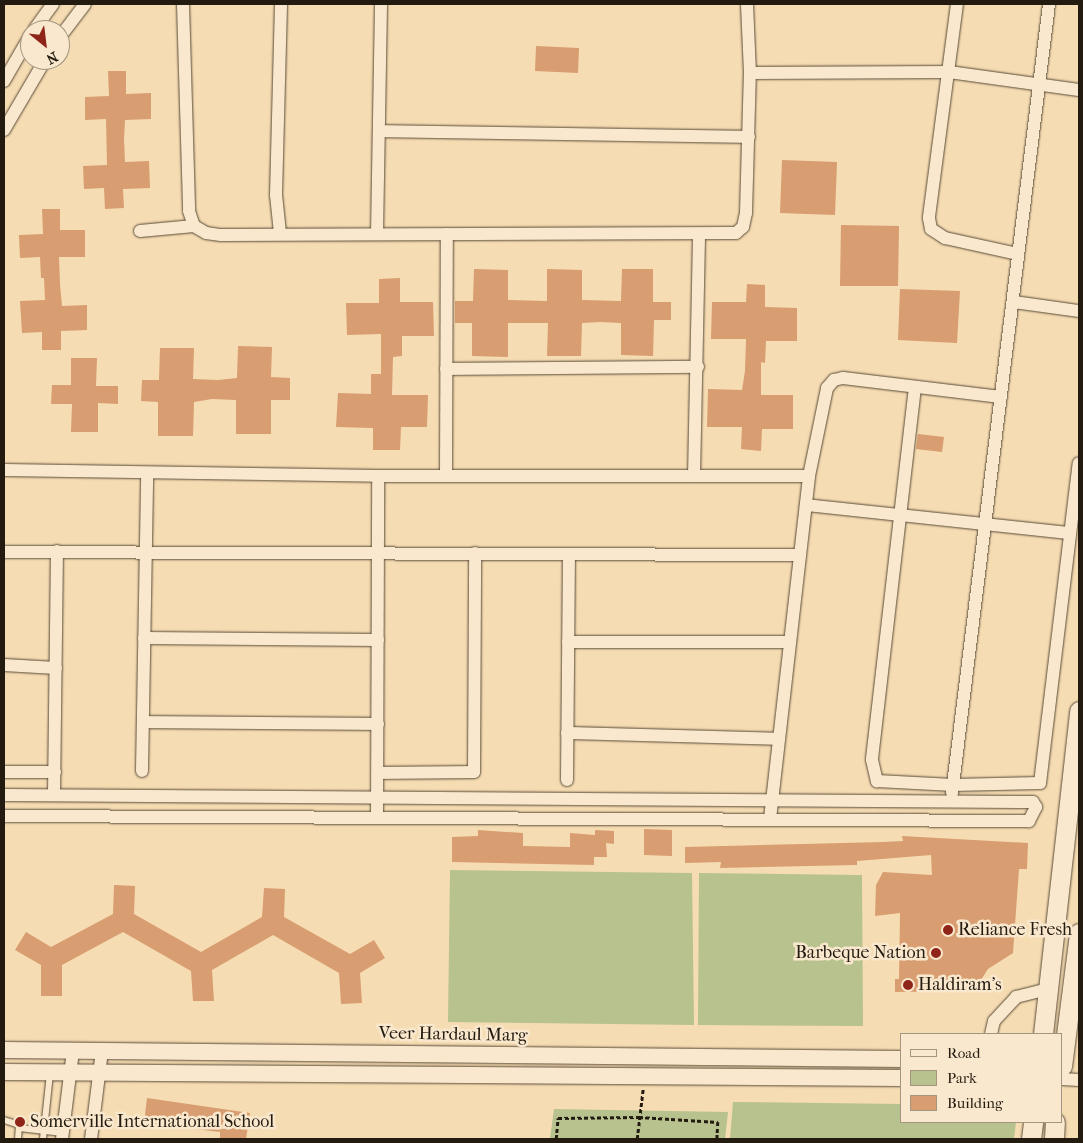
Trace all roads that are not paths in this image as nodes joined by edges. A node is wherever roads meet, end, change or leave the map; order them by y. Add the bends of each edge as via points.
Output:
1 (53, 4) edge
2 (85, 4) edge
3 (183, 4) edge
4 (281, 4) edge
5 (381, 4) edge
6 (747, 4) edge
7 (957, 4) edge
8 (1049, 4) edge
9 (41, 20) edge
10 (70, 24) edge
11 (20, 53) edge
12 (39, 70) edge
13 (949, 72) junction
14 (750, 73) junction
15 (4, 81) edge
16 (1041, 86) junction
17 (1079, 90) edge
18 (4, 130) edge
19 (379, 131) junction
20 (749, 137) junction
21 (194, 226) junction
22 (140, 231) dead end
23 (280, 233) junction
24 (377, 234) junction
25 (447, 234) junction
26 (699, 235) junction
27 (1018, 254) junction
28 (1014, 302) junction
29 (1079, 311) edge
30 (698, 367) junction
31 (446, 369) junction
32 (915, 387) junction
33 (1001, 397) junction
34 (1079, 463) edge
35 (4, 470) edge
36 (147, 473) junction
37 (378, 476) junction
38 (446, 476) junction
39 (694, 476) junction
40 (809, 476) junction
41 (806, 505) junction
42 (900, 514) junction
43 (984, 524) junction
44 (1070, 532) junction
45 (57, 551) junction
46 (145, 551) junction
47 (4, 552) edge
48 (378, 553) junction
49 (475, 553) junction
50 (569, 554) junction
51 (800, 555) junction
52 (144, 638) junction
53 (378, 640) junction
54 (568, 642) junction
55 (790, 642) junction
56 (4, 665) edge
57 (56, 668) junction
58 (1079, 711) edge
59 (142, 722) junction
60 (378, 724) junction
61 (567, 734) junction
62 (779, 739) junction
63 (142, 771) dead end
64 (4, 772) edge
65 (55, 772) junction
66 (378, 773) junction
67 (567, 780) dead end
68 (953, 785) junction
69 (4, 795) edge
70 (54, 795) junction
71 (377, 795) junction
72 (772, 800) junction
73 (952, 801) junction
74 (4, 816) edge
75 (377, 817) junction
76 (770, 819) junction
77 (1079, 933) edge
78 (1048, 989) junction
79 (991, 1033) edge
80 (1043, 1033) edge
81 (4, 1050) edge
82 (73, 1051) junction
83 (102, 1051) junction
84 (1063, 1058) edge
85 (900, 1059) edge
86 (1063, 1067) edge
87 (4, 1072) edge
88 (50, 1072) junction
89 (70, 1072) junction
90 (99, 1073) junction
91 (900, 1078) edge
92 (1079, 1080) edge
93 (4, 1120) edge
94 (1033, 1123) edge
95 (1056, 1123) edge
96 (19, 1128) junction
97 (44, 1130) junction
98 (62, 1136) edge
99 (18, 1139) edge
100 (43, 1139) edge
101 (91, 1139) edge
102 (1031, 1139) edge
103 (1054, 1139) edge

1 - 9 street
2 - 10 street
3 - 21 street via 189,211
4 - 23 street via 276,195
5 - 19 street
6 - 14 street
7 - 13 street
8 - 16 street
11 - 15 street
12 - 18 street
13 - 14 street
13 - 16 street
13 - 27 street via 929,218 931,229 945,238
14 - 20 street
16 - 17 street
16 - 27 street
19 - 20 street
19 - 24 street
20 - 26 street via 743,227 729,236
21 - 22 street
21 - 23 street via 206,234 221,236
23 - 24 street
24 - 25 street
25 - 26 street
25 - 31 street
26 - 30 street
27 - 28 street
28 - 29 street
28 - 33 street
30 - 31 street
30 - 39 street
31 - 38 street
32 - 33 street
32 - 40 street via 843,378 834,380 823,400
32 - 42 street
33 - 43 street
34 - 44 street
35 - 36 street
36 - 37 street
36 - 46 street
37 - 38 street
37 - 48 street
38 - 39 street
39 - 40 street
40 - 41 street
41 - 42 street
41 - 51 street
42 - 43 street
42 - 68 street via 873,777 883,783
43 - 44 street
43 - 68 street
44 - 68 street via 1042,779 1034,786
45 - 46 street
45 - 47 street
45 - 57 street
46 - 48 street
46 - 52 street
48 - 49 street
48 - 53 street
49 - 50 street
49 - 66 street via 474,772
50 - 51 street
50 - 54 street
51 - 55 street
52 - 53 street
52 - 59 street
53 - 60 street
54 - 55 street
54 - 61 street
55 - 62 street
56 - 57 street
57 - 65 street
58 - 78 main road
59 - 60 street
59 - 63 street
60 - 66 street
61 - 62 street
61 - 67 street
62 - 72 street
64 - 65 street
65 - 70 street
66 - 71 street
68 - 73 street
69 - 70 street
70 - 71 street
71 - 72 street
71 - 75 street
72 - 73 street
72 - 76 street
73 - 76 street via 1033,802 1036,807 1029,821
74 - 75 street
75 - 76 street
77 - 84 main road
78 - 79 street via 1016,998 994,1021
78 - 80 main road
81 - 82 street, Veer Hardaul Marg
82 - 83 street, Veer Hardaul Marg
82 - 89 street
83 - 85 street, Veer Hardaul Marg
83 - 90 street
86 - 92 street
87 - 88 street
88 - 89 street
88 - 97 lane
89 - 90 street
89 - 98 street
90 - 91 street
90 - 101 street
93 - 96 lane via 16,1122
94 - 102 main road
95 - 103 main road
96 - 97 lane
96 - 99 lane
97 - 98 lane
97 - 100 lane

